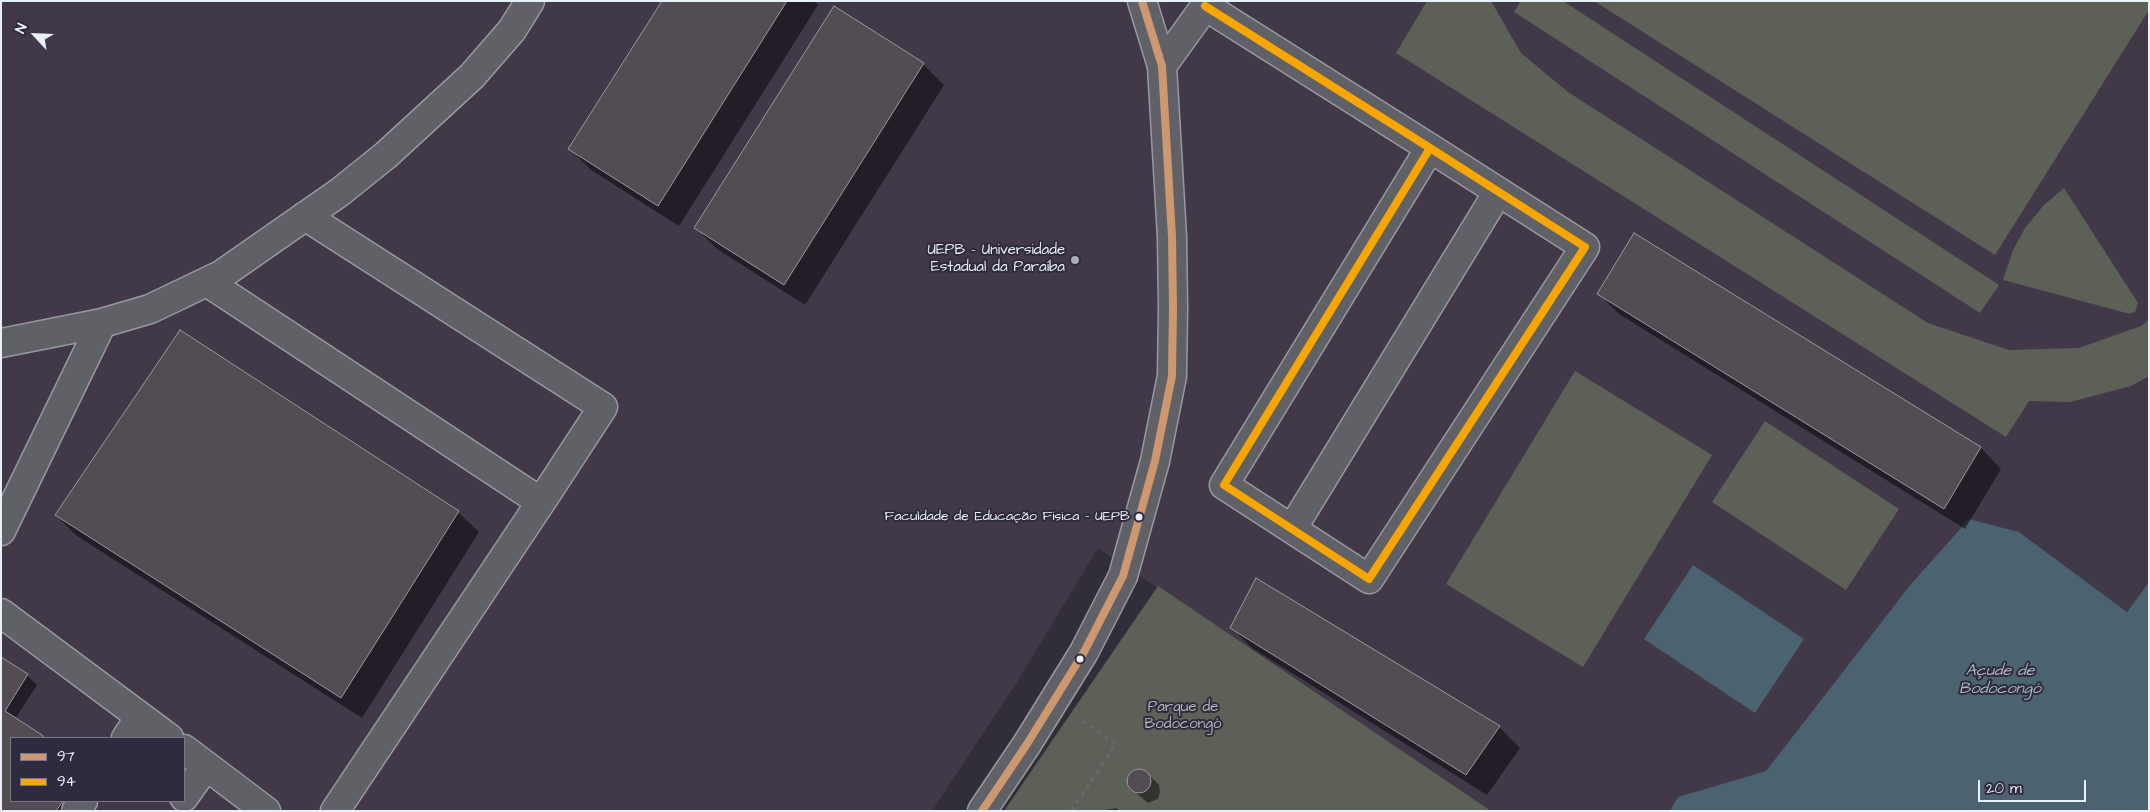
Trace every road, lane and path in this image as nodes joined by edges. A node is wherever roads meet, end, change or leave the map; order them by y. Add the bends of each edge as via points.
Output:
1 (530, 1) edge
2 (1142, 1) edge
3 (1207, 4) edge
4 (1162, 66) junction
5 (1430, 148) junction
6 (1498, 192) junction
7 (305, 216) junction
8 (207, 282) junction
9 (102, 323) junction
10 (1, 343) edge
11 (541, 502) junction
12 (1292, 529) junction
13 (1, 531) edge
14 (1, 613) edge
15 (1053, 702) junction
16 (133, 728) edge
17 (165, 737) edge
18 (185, 750) edge
19 (206, 766) junction
20 (185, 796) edge
21 (266, 811) edge
22 (335, 811) edge
23 (982, 811) edge
24 (1071, 811) edge

1 - 7 street via 512,30 472,76 386,155
2 - 4 street
3 - 4 street
3 - 5 street
4 - 15 street via 1172,237 1172,376 1156,461 1123,576 1084,652
5 - 6 street
5 - 12 street via 1224,485
6 - 12 street
6 - 12 street via 1585,247 1369,579
7 - 8 street
7 - 11 street via 603,407
8 - 9 street via 150,309
8 - 11 street
9 - 10 street
9 - 13 street
11 - 22 street
14 - 16 street
15 - 23 street
15 - 24 path via 1116,744
16 - 17 street
18 - 19 street
19 - 20 street
19 - 21 street

